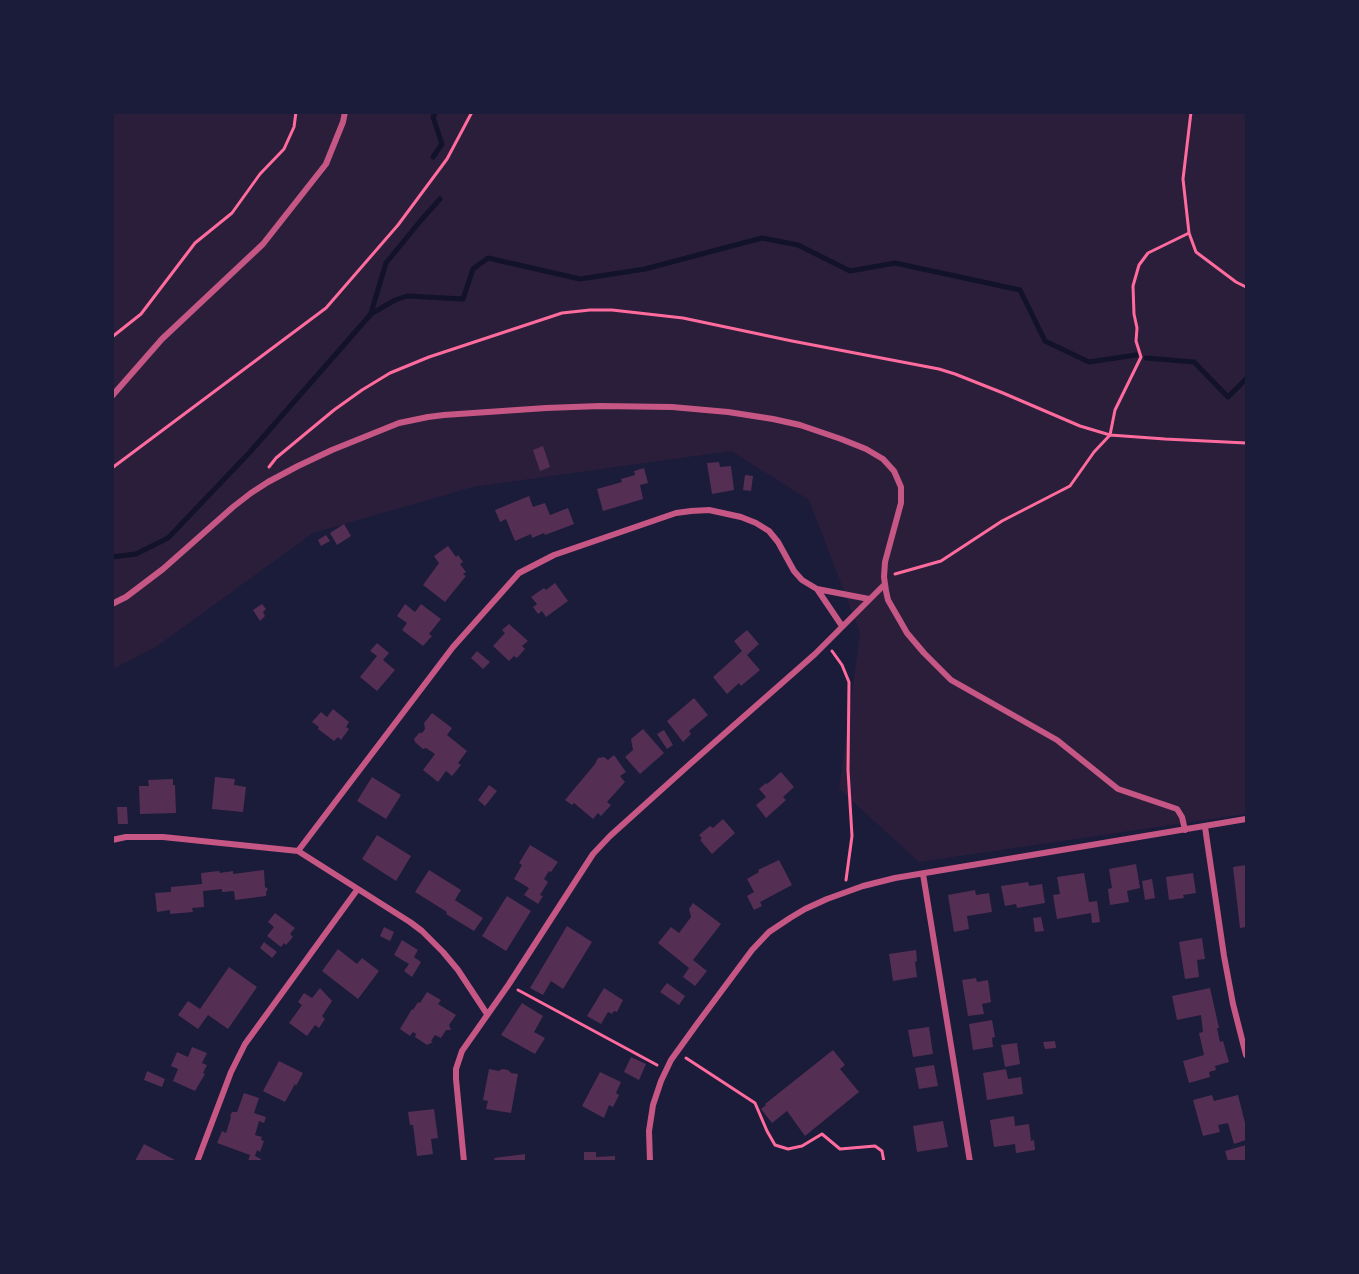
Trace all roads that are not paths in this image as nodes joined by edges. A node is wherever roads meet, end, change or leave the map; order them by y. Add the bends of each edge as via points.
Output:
1 (345, 112) edge
2 (112, 396) edge
3 (884, 580) junction
4 (817, 589) junction
5 (869, 599) junction
6 (112, 604) edge
7 (842, 626) junction
8 (1246, 819) edge
9 (1205, 827) junction
10 (1185, 830) junction
11 (112, 840) edge
12 (298, 851) junction
13 (923, 874) junction
14 (357, 890) junction
15 (487, 1014) junction
16 (1246, 1055) edge
17 (196, 1161) edge
18 (464, 1161) edge
19 (650, 1161) edge
20 (970, 1161) edge

1 - 2 street via 326,164 263,244 162,339
3 - 5 street
3 - 6 street via 887,553 900,511 901,487 894,471 878,455 800,425 761,416 600,405 444,415 413,419 383,429 259,487 163,569
3 - 10 street via 888,600 908,633 951,680 1057,740 1118,789 1177,810
4 - 5 street
4 - 7 street
4 - 12 street via 794,571 770,531 741,517 708,510 667,516 535,564 509,583 453,647
5 - 7 street
7 - 15 street via 602,844
8 - 9 street
9 - 10 street
9 - 16 street via 1224,956
10 - 13 street
11 - 12 street via 163,837
12 - 14 street
13 - 19 street via 863,886 805,909 770,932 745,959 666,1070 653,1105
13 - 20 street
14 - 15 street via 433,941
14 - 17 street via 244,1044
15 - 18 street via 462,1051 456,1069

